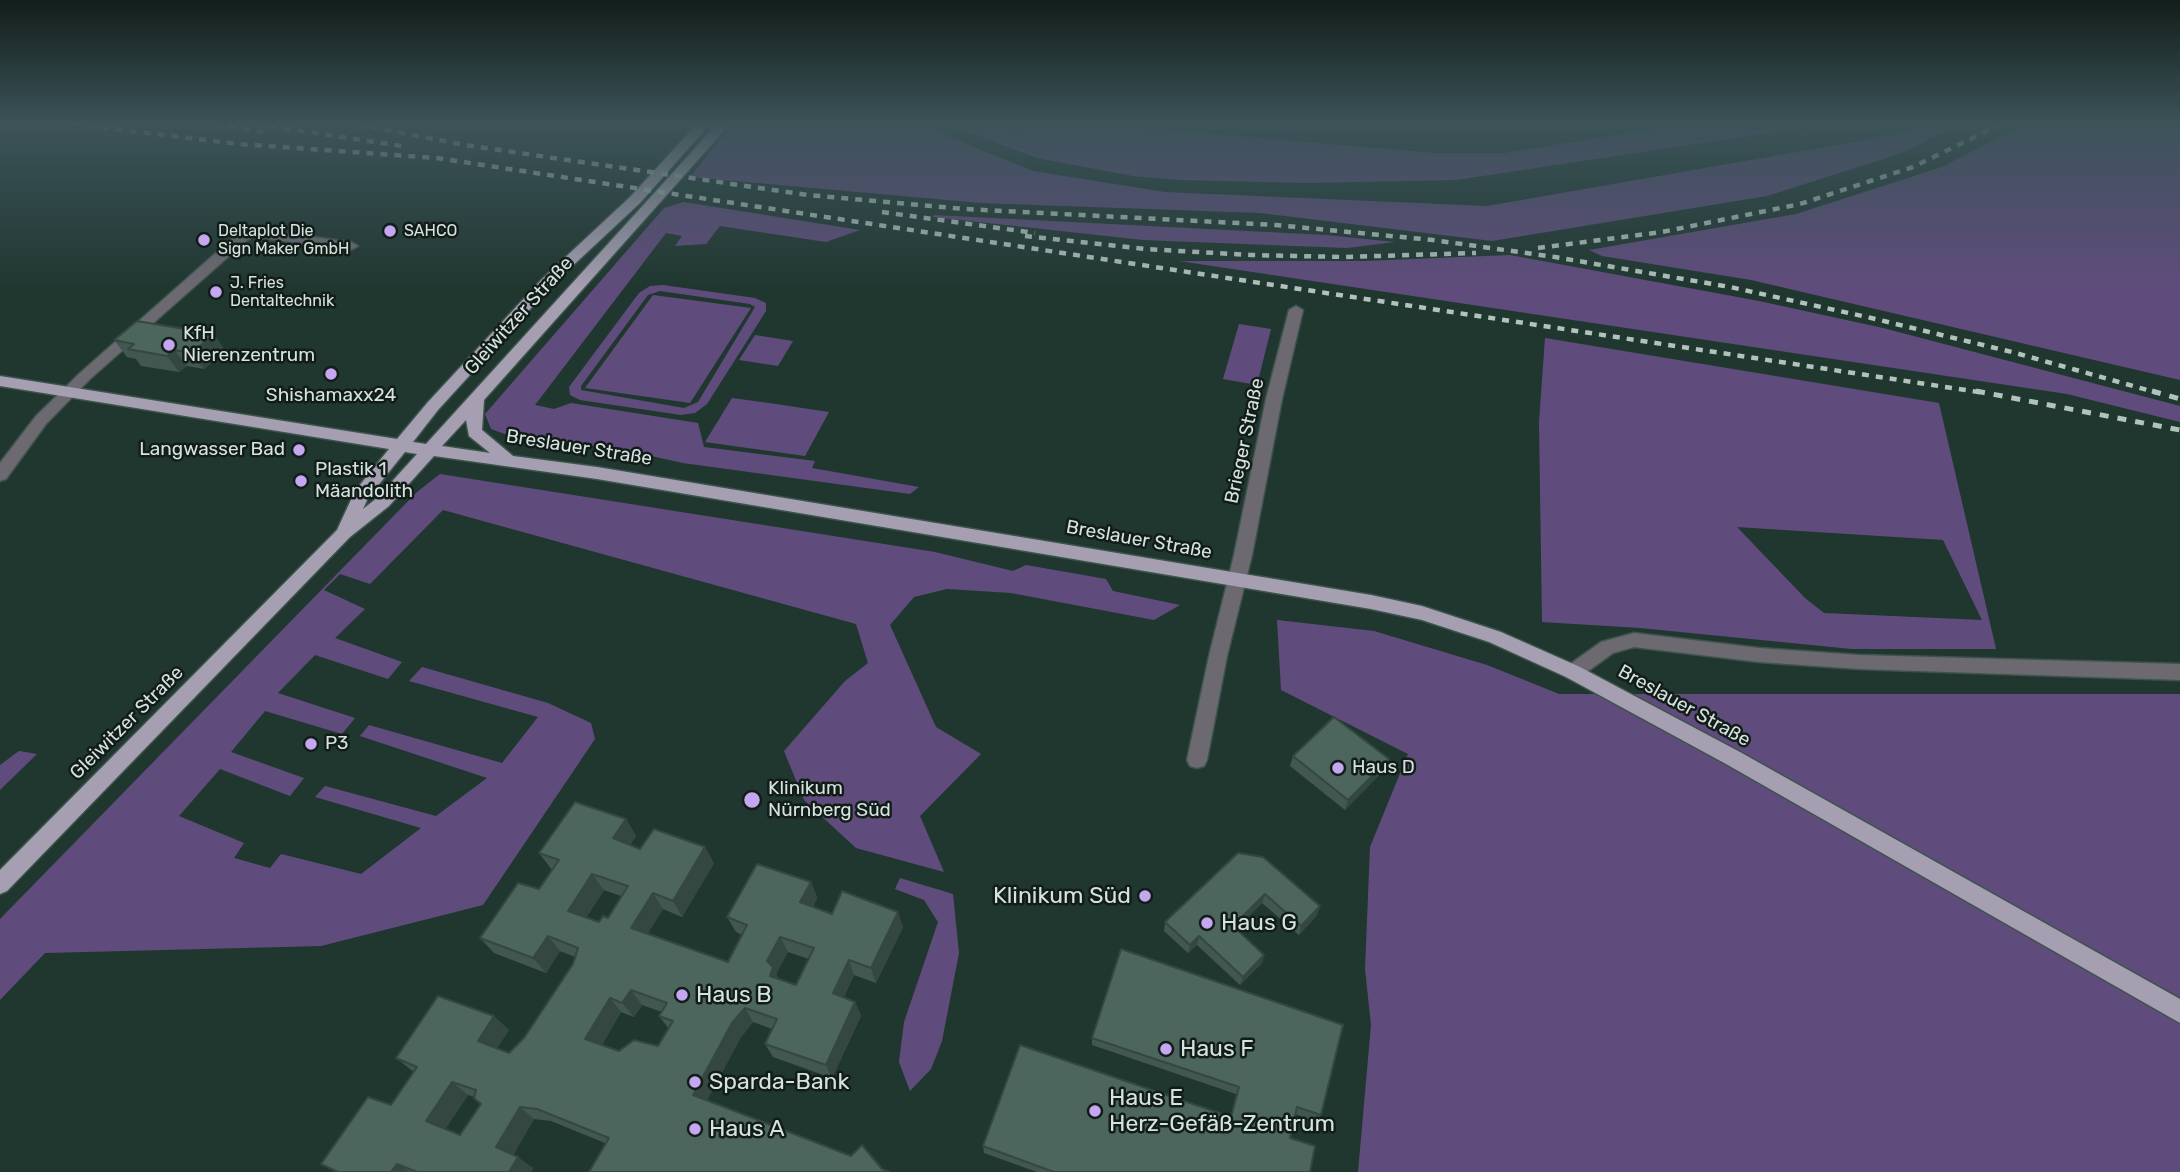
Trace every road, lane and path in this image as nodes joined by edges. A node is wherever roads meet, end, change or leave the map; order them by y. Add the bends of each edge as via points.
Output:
1 (654, 179) edge
2 (674, 179) edge
3 (351, 246) dead end
4 (1296, 310) dead end
5 (0, 381) edge
6 (68, 392) junction
7 (477, 396) junction
8 (400, 445) junction
9 (429, 450) junction
10 (506, 458) junction
11 (0, 475) edge
12 (344, 533) junction
13 (1238, 581) junction
14 (1573, 672) junction
15 (2180, 672) edge
16 (1197, 760) dead end
17 (0, 884) edge
18 (2180, 1012) edge

1 - 8 main road, Gleiwitzer Straße via 547,282
2 - 7 main road, Gleiwitzer Straße
3 - 6 street via 250,233
4 - 13 street, Brieger Straße
5 - 6 main road, Breslauer Straße
6 - 8 main road, Breslauer Straße
6 - 11 street
7 - 9 main road, Gleiwitzer Straße
7 - 10 main road via 474,429
8 - 9 main road, Breslauer Straße
8 - 12 main road, Gleiwitzer Straße via 361,495
9 - 10 main road, Breslauer Straße
9 - 12 main road, Gleiwitzer Straße via 383,502
10 - 13 main road, Breslauer Straße
12 - 17 main road, Gleiwitzer Straße
13 - 14 main road, Breslauer Straße via 1422,613 1495,637
13 - 16 street, Brieger Straße
14 - 15 street via 1607,647 1634,640 1859,662
14 - 18 main road, Breslauer Straße

